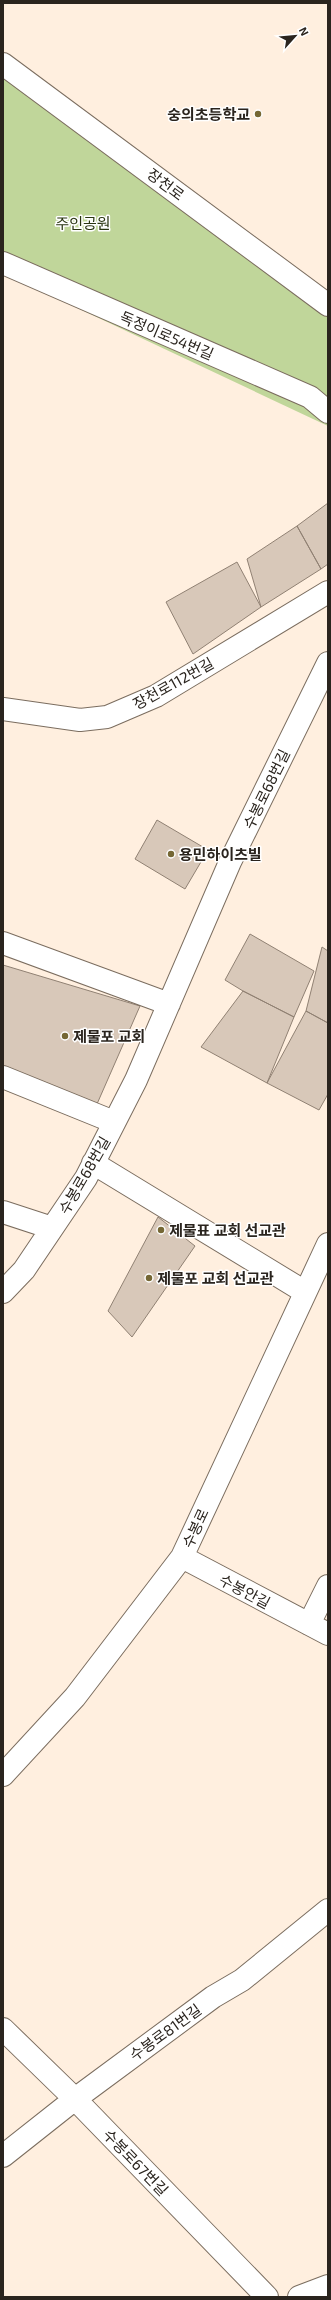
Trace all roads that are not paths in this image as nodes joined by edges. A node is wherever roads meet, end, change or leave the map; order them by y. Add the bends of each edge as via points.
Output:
1 (3, 64) edge
2 (3, 263) edge
3 (328, 305) edge
4 (328, 412) edge
5 (328, 592) edge
6 (328, 663) edge
7 (3, 709) edge
8 (13, 947) edge
9 (169, 1004) junction
10 (3, 1077) edge
11 (114, 1122) junction
12 (93, 1163) junction
13 (3, 1212) edge
14 (52, 1228) junction
15 (328, 1244) edge
16 (3, 1292) edge
17 (305, 1292) junction
18 (182, 1558) junction
19 (328, 1586) edge
20 (309, 1624) junction
21 (328, 1634) edge
22 (3, 1775) edge
23 (328, 1910) edge
24 (3, 2029) edge
25 (75, 2099) junction
26 (3, 2156) edge
27 (328, 2286) edge
28 (267, 2297) edge
29 (299, 2297) edge

1 - 3 street, 장천로
2 - 4 street, 독정이로54번길 via 310,396
5 - 7 street, 장천로112번길 via 156,696 107,717 80,720
6 - 9 street, 수봉로68번길 via 230,862
8 - 9 street
9 - 11 street, 수봉로68번길 via 136,1080
10 - 11 street, 수봉로68번길
11 - 12 street, 수봉로68번길
12 - 14 street, 수봉로68번길 via 86,1178
12 - 17 street
13 - 14 street, 수봉로68번길
14 - 16 street, 수봉로68번길 via 24,1270
15 - 17 street, 수봉로
17 - 18 street, 수봉로
18 - 20 street, 수봉안길
18 - 22 street, 수봉로 via 74,1697
19 - 20 street
20 - 21 street, 수봉안길
23 - 25 street, 수봉로81번길 via 242,1980 213,1997
24 - 25 street, 수봉로67번길
25 - 26 street, 수봉로81번길
25 - 28 street, 수봉로67번길
27 - 29 street

